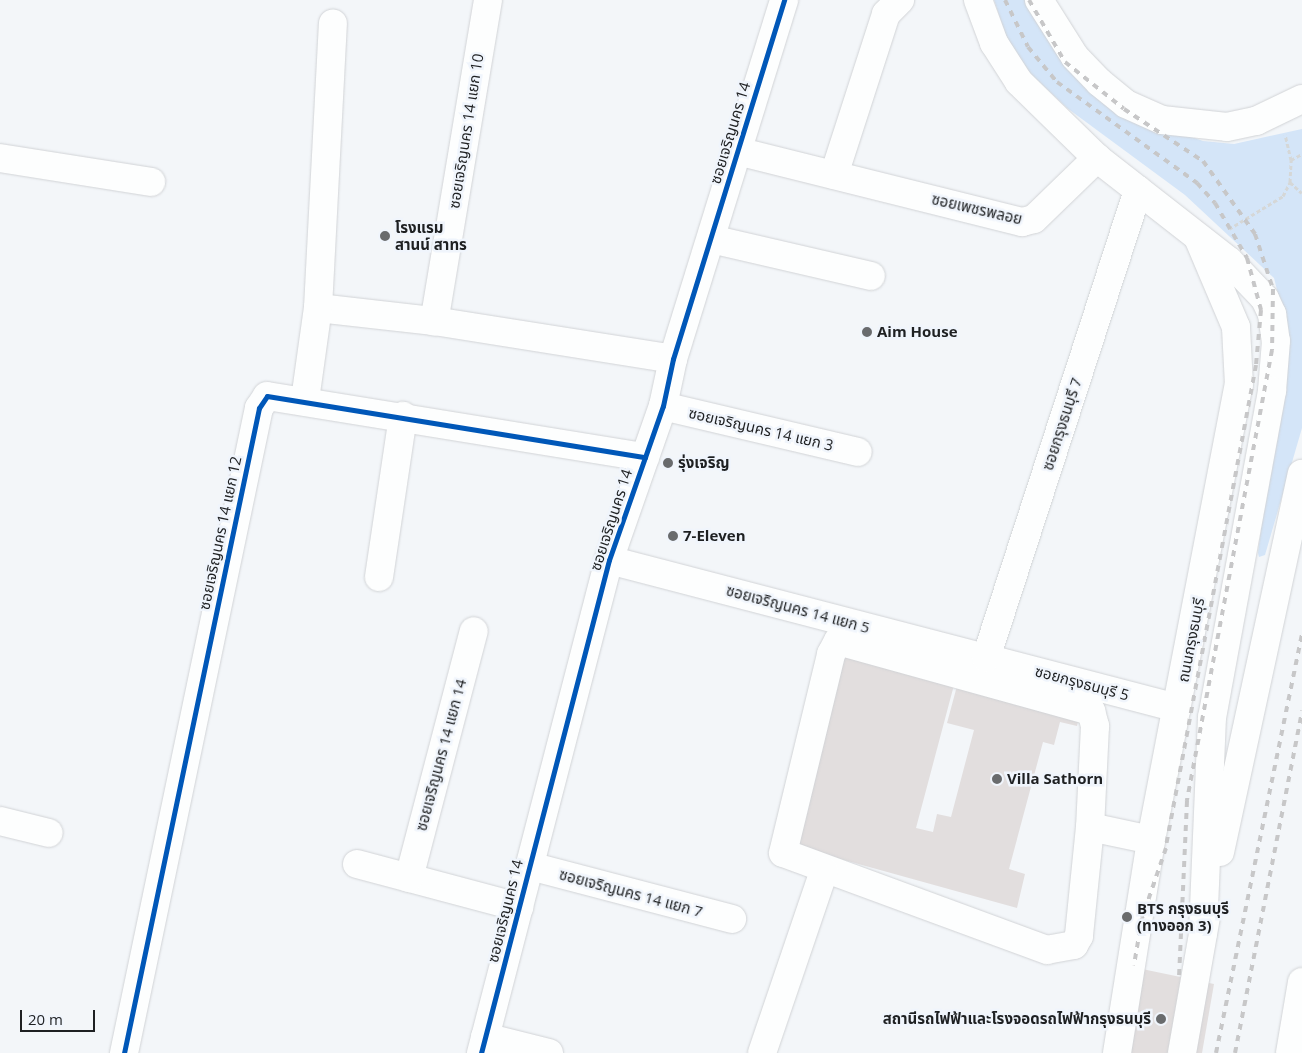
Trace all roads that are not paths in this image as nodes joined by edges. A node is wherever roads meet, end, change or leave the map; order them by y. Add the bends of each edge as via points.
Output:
1 (488, 0) edge
2 (784, 0) edge
3 (900, 0) edge
4 (978, 0) edge
5 (1040, 0) edge
6 (333, 23) dead end
7 (1302, 99) edge
8 (737, 151) junction
9 (0, 158) edge
10 (1097, 158) junction
11 (834, 175) junction
12 (150, 182) dead end
13 (1138, 190) junction
14 (1196, 234) junction
15 (711, 239) junction
16 (871, 276) dead end
17 (318, 308) junction
18 (434, 321) junction
19 (673, 360) junction
20 (305, 400) junction
21 (663, 406) junction
22 (403, 416) junction
23 (858, 452) dead end
24 (645, 457) junction
25 (1302, 474) edge
26 (609, 560) junction
27 (379, 577) dead end
28 (840, 630) junction
29 (474, 631) dead end
30 (986, 658) junction
31 (1177, 708) junction
32 (0, 821) edge
33 (1090, 826) junction
34 (48, 833) dead end
35 (1151, 840) junction
36 (357, 864) dead end
37 (530, 866) junction
38 (824, 871) junction
39 (409, 878) junction
40 (519, 907) junction
41 (732, 920) dead end
42 (1203, 934) junction
43 (1302, 982) edge
44 (483, 1045) edge
45 (1302, 1045) edge
46 (124, 1053) edge
47 (549, 1053) edge
48 (762, 1053) edge
49 (1117, 1053) edge
50 (1182, 1053) edge
51 (1290, 1053) edge
52 (1300, 1053) edge

1 - 18 street, ซอยเจริญนคร 14 แยก 10
2 - 8 street, ซอยเจริญนคร 14
3 - 11 street via 886,14
4 - 10 street via 994,43 1019,82
5 - 7 street via 1075,57 1099,82 1126,104 1162,120 1227,127 1256,121
6 - 17 street
8 - 11 street, ซอยเพชรพลอย
8 - 15 street, ซอยเจริญนคร 14
9 - 12 street
10 - 11 street, ซอยเพชรพลอย via 1028,221
10 - 13 street
13 - 14 street
13 - 30 street, ซอยกรุงธนบุรี 7
14 - 31 street, ถนนกรุงธนบุรี via 1236,327 1239,385
14 - 42 street via 1264,299 1276,341 1272,391 1212,717
15 - 16 street
15 - 19 street, ซอยเจริญนคร 14
17 - 18 street
17 - 20 street
18 - 19 street
19 - 21 street, ซอยเจริญนคร 14
20 - 22 street, ซอยเจริญนคร 14 แยก 12
20 - 46 street, ซอยเจริญนคร 14 แยก 12 via 267,396 259,408
21 - 23 street, ซอยเจริญนคร 14 แยก 3
21 - 24 street, ซอยเจริญนคร 14
22 - 24 street, ซอยเจริญนคร 14 แยก 12
22 - 27 street
24 - 26 street, ซอยเจริญนคร 14
25 - 42 street
26 - 28 street, ซอยเจริญนคร 14 แยก 5
26 - 37 street, ซอยเจริญนคร 14
28 - 30 street, ซอยเจริญนคร 14 แยก 5
28 - 33 street via 1089,710 1096,726
28 - 38 street via 831,654 782,850 792,860
29 - 39 street, ซอยเจริญนคร 14 แยก 14
30 - 31 street, ซอยกรุงธนบุรี 5
31 - 35 street, ถนนกรุงธนบุรี
32 - 34 street
33 - 35 street
33 - 38 street via 1079,936 1064,950 1047,950
35 - 49 street, ถนนกรุงธนบุรี
36 - 39 street
37 - 40 street, ซอยเจริญนคร 14
37 - 41 street, ซอยเจริญนคร 14 แยก 7
38 - 48 street
39 - 40 street
40 - 44 street, ซอยเจริญนคร 14
42 - 50 street
43 - 51 street
44 - 47 street
45 - 52 street

